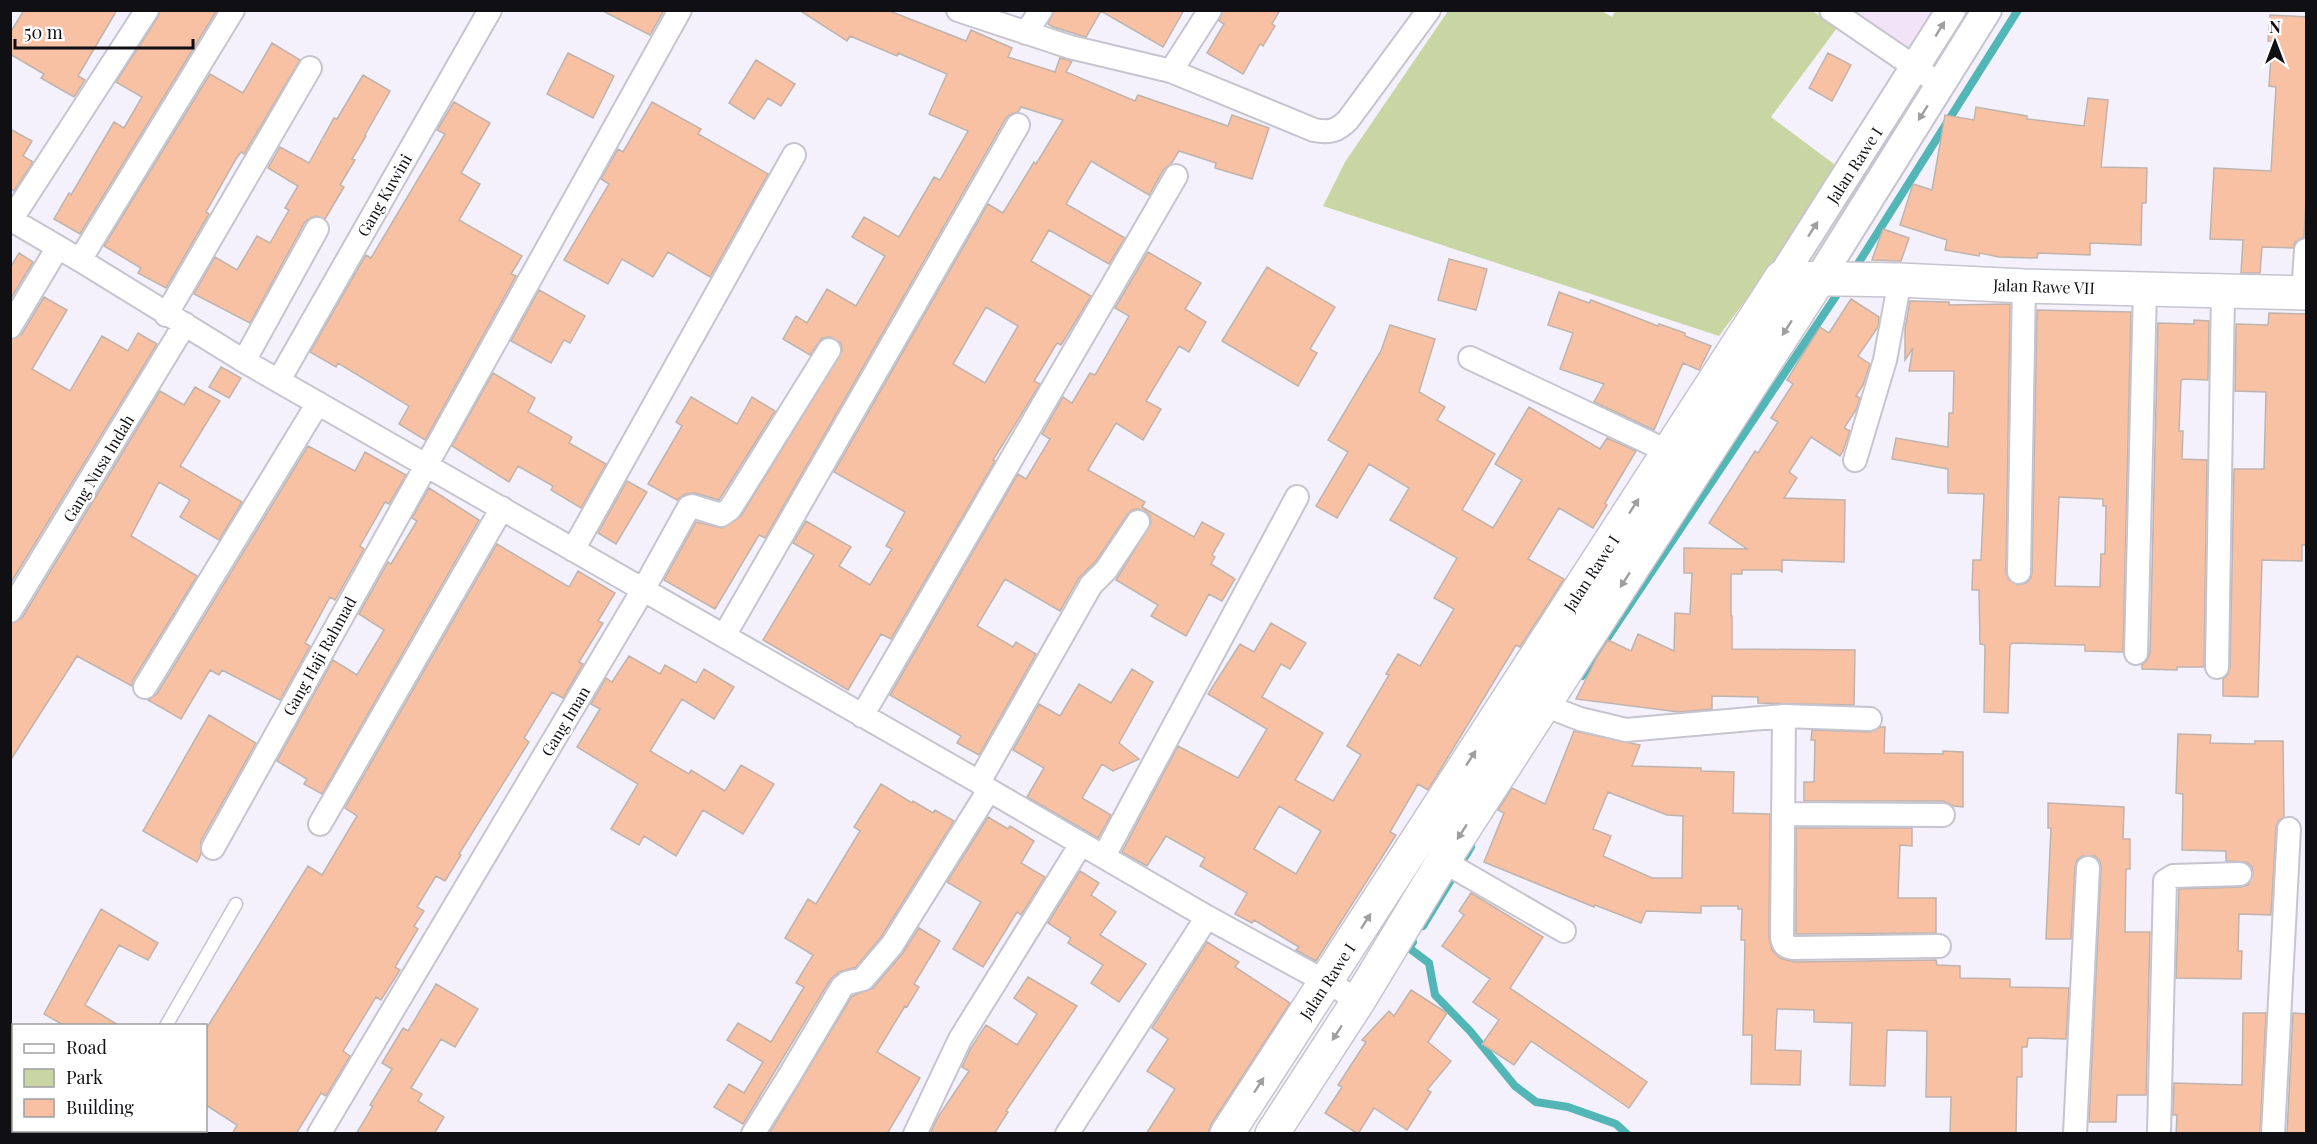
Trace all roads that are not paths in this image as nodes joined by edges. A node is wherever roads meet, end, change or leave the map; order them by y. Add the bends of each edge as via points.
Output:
1 (147, 10) edge
2 (233, 10) edge
3 (490, 10) edge
4 (680, 10) edge
5 (958, 10) edge
6 (1041, 10) edge
7 (1210, 10) edge
8 (1429, 10) edge
9 (1831, 10) edge
10 (1951, 10) edge
11 (1987, 10) edge
12 (1026, 33) junction
13 (310, 68) dead end
14 (1916, 69) junction
15 (1171, 71) junction
16 (1941, 85) junction
17 (1018, 125) dead end
18 (794, 154) dead end
19 (1176, 176) dead end
20 (11, 219) edge
21 (317, 230) dead end
22 (58, 247) junction
23 (2307, 250) edge
24 (80, 260) junction
25 (1781, 278) junction
26 (1839, 279) junction
27 (1900, 280) junction
28 (2024, 286) junction
29 (2145, 289) junction
30 (2223, 292) junction
31 (2305, 293) edge
32 (175, 319) junction
33 (10, 327) edge
34 (829, 350) dead end
35 (1470, 358) dead end
36 (244, 361) junction
37 (279, 380) junction
38 (318, 403) junction
39 (1669, 452) junction
40 (1856, 460) dead end
41 (426, 464) junction
42 (1297, 497) dead end
43 (502, 508) junction
44 (1137, 522) dead end
45 (573, 550) junction
46 (2019, 572) dead end
47 (643, 590) junction
48 (10, 611) edge
49 (724, 636) junction
50 (2136, 653) dead end
51 (2217, 667) dead end
52 (145, 687) dead end
53 (1544, 705) junction
54 (862, 716) junction
55 (1784, 716) junction
56 (1870, 719) dead end
57 (984, 786) junction
58 (1784, 814) junction
59 (1943, 815) dead end
60 (320, 824) dead end
61 (2289, 829) dead end
62 (1081, 844) junction
63 (213, 848) dead end
64 (1104, 856) junction
65 (1453, 866) junction
66 (2088, 868) dead end
67 (2240, 873) dead end
68 (236, 904) dead end
69 (1207, 917) junction
70 (1564, 931) dead end
71 (1939, 946) dead end
72 (1326, 983) junction
73 (1359, 1000) junction
74 (167, 1024) edge
75 (319, 1134) edge
76 (753, 1134) edge
77 (915, 1134) edge
78 (1067, 1134) edge
79 (1227, 1134) edge
80 (1272, 1134) edge
81 (2075, 1134) edge
82 (2159, 1134) edge
83 (2273, 1134) edge

1 - 20 street
2 - 24 street
3 - 37 street, Gang Kuwini
4 - 41 street, Gang Haji Rahmad
5 - 12 street
6 - 12 street
7 - 15 street
8 - 15 street via 1337,131 1314,130
9 - 14 street
14 -> 10 street, Jalan Rawe I
11 - 16 street, Jalan Rawe I
12 - 15 street
13 - 32 street, Gang Nusa Indah
14 - 16 street
25 -> 14 street, Jalan Rawe I
16 -> 26 street, Jalan Rawe I
17 - 49 street
18 - 45 street
19 - 54 street
20 - 22 street
21 - 36 street
22 - 24 street
22 - 33 street
23 - 31 street
24 - 32 street
25 - 26 main road, Jalan Rawe VII
25 - 39 main road, Jalan Rawe I
26 - 27 main road, Jalan Rawe VII
26 -> 53 main road, Jalan Rawe I
27 - 28 main road, Jalan Rawe VII
27 - 40 street via 1885,360
28 - 29 main road, Jalan Rawe VII
28 - 46 street
29 - 30 main road, Jalan Rawe VII
29 - 50 street
30 - 31 main road, Jalan Rawe VII
30 - 51 street
32 - 36 street
32 - 48 street, Gang Nusa Indah
34 - 47 street, Gang Iman via 730,509 721,515 689,507
35 - 39 street
36 - 37 street
37 - 38 street
38 - 41 street
38 - 52 street
72 -> 39 main road, Jalan Rawe I
41 - 43 street
41 - 63 street, Gang Haji Rahmad
42 - 64 street
43 - 45 street
43 - 60 street
44 - 57 street via 1106,570 1091,585
45 - 47 street
47 - 49 street
47 - 75 street, Gang Iman
49 - 54 street
53 - 55 street via 1626,730
53 -> 65 main road, Jalan Rawe I
54 - 57 street
55 - 56 street
55 - 58 street
57 - 62 street
57 - 76 street via 892,945 863,979 842,987
58 - 59 street
58 - 71 street via 1782,938 1786,947
61 - 83 street
62 - 64 street
62 - 77 street via 960,1039
64 - 69 street
65 - 70 street
65 - 73 main road, Jalan Rawe I
66 - 81 street
67 - 82 street via 2173,876 2165,881
68 - 74 lane
69 - 72 street
69 - 78 street
72 - 73 street
79 -> 72 main road, Jalan Rawe I
73 -> 80 main road, Jalan Rawe I

